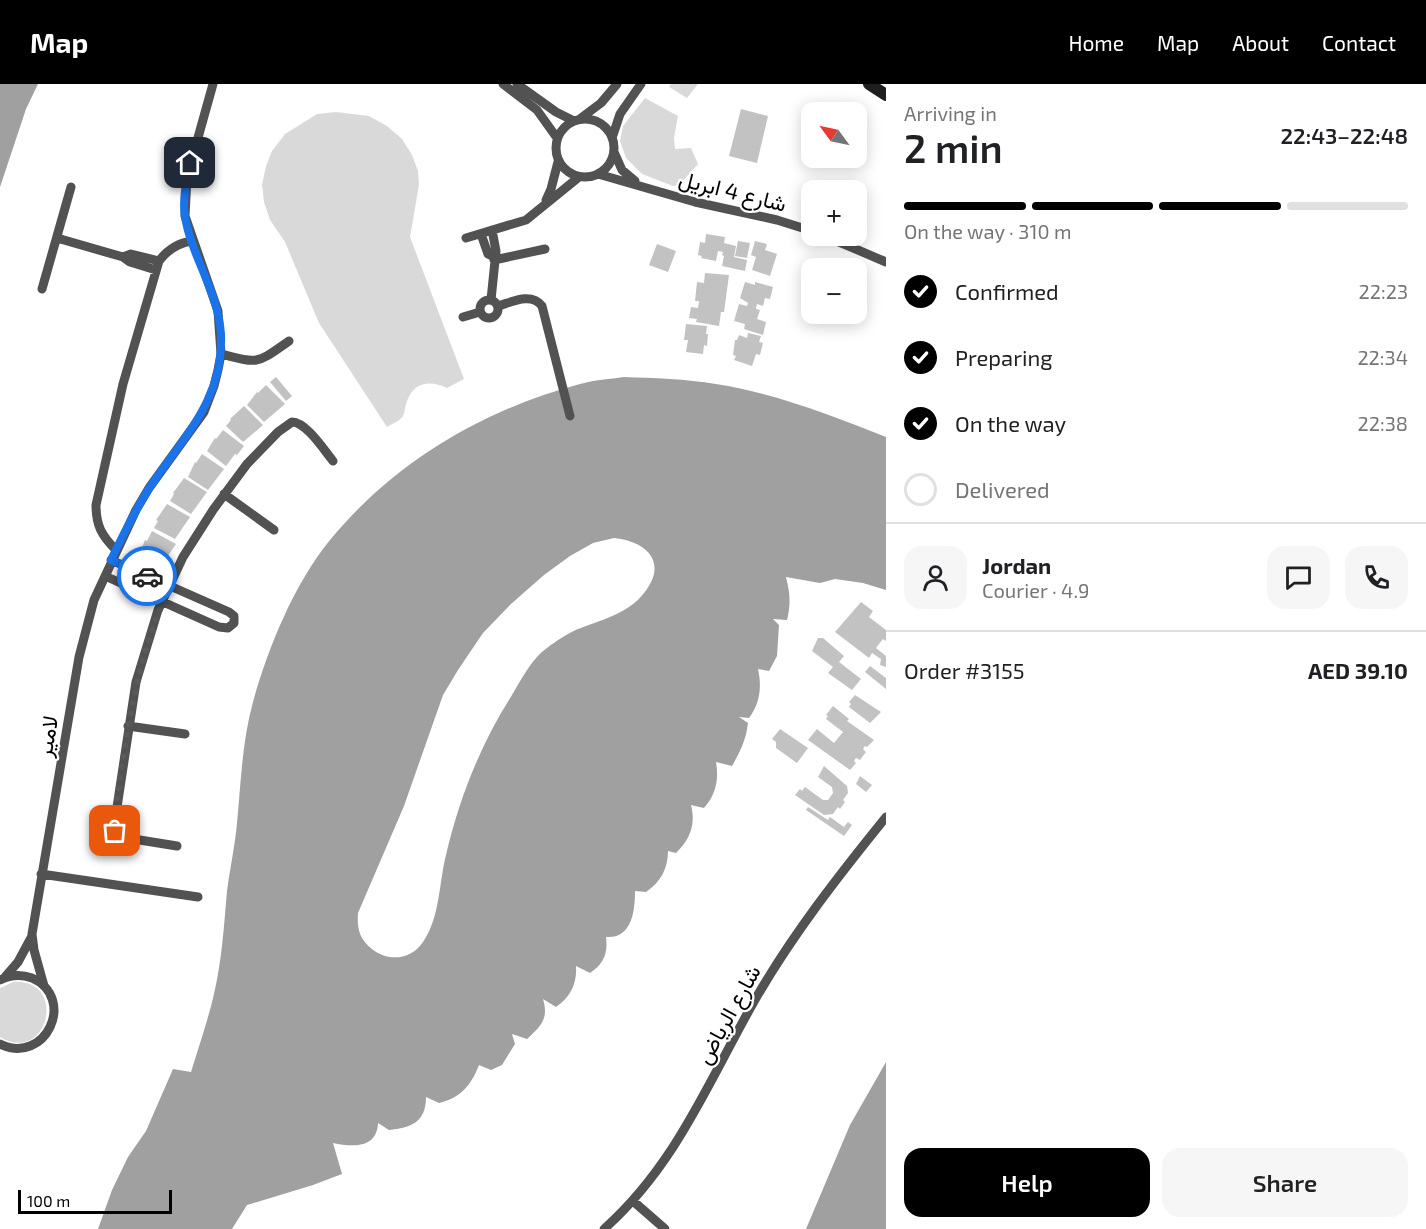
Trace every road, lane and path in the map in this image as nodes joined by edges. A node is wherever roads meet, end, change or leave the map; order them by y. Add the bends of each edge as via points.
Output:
1 (213, 84) edge
2 (504, 84) edge
3 (517, 84) edge
4 (616, 84) edge
5 (641, 84) edge
6 (869, 84) edge
7 (886, 95) edge
8 (608, 96) junction
9 (624, 107) junction
10 (576, 120) junction
11 (557, 138) junction
12 (612, 138) junction
13 (614, 151) junction
14 (558, 162) junction
15 (598, 174) junction
16 (579, 177) junction
17 (71, 187) dead end
18 (645, 187) junction
19 (536, 211) junction
20 (801, 228) edge
21 (492, 230) junction
22 (481, 234) junction
23 (57, 238) junction
24 (466, 238) dead end
25 (192, 241) junction
26 (848, 246) edge
27 (545, 249) dead end
28 (494, 259) junction
29 (886, 262) edge
30 (158, 265) junction
31 (42, 289) dead end
32 (495, 303) junction
33 (480, 312) junction
34 (463, 317) dead end
35 (289, 341) dead end
36 (221, 354) junction
37 (570, 416) dead end
38 (333, 461) dead end
39 (224, 494) junction
40 (274, 530) dead end
41 (116, 550) junction
42 (111, 560) junction
43 (105, 576) junction
44 (170, 586) junction
45 (162, 601) junction
46 (128, 726) junction
47 (186, 734) dead end
48 (886, 818) edge
49 (177, 846) dead end
50 (41, 874) junction
51 (198, 897) dead end
52 (33, 934) junction
53 (3, 979) edge
54 (44, 986) junction
55 (0, 1044) edge
56 (633, 1201) junction
57 (604, 1229) edge
58 (665, 1229) edge

1 - 25 street, لامير via 187,177 185,216
2 - 11 street via 537,110
3 - 10 street via 556,112
4 - 8 street
5 - 9 street
6 - 7 main road
8 - 9 street
8 - 10 street
9 - 12 street
10 - 11 street
10 - 12 street via 601,124
11 - 14 street
12 - 13 street
13 - 15 street via 609,164
13 - 18 street, شارع 4 ابريل via 627,175
14 - 16 street
14 - 19 street via 547,197
15 - 16 street
15 - 18 street, شارع 4 ابريل
16 - 19 street
17 - 23 street
18 - 20 street, شارع 4 ابريل
19 - 21 street via 526,220
21 - 22 street
21 - 28 street
22 - 24 street
22 - 28 street
23 - 30 street via 123,257 131,254
23 - 31 street
25 - 30 street via 164,254
25 - 36 street, لامير via 218,311
26 - 29 street
27 - 28 street
28 - 32 street
30 - 41 street via 120,395 96,506 98,529
32 - 33 street via 482,303
32 - 33 street via 497,313 492,318 485,318
32 - 37 street via 531,298 542,306
33 - 34 street
35 - 36 street via 262,360 251,362
36 - 41 street, لامير via 204,412 149,488
38 - 39 street via 301,424 292,422 247,464
39 - 40 street
39 - 44 street
41 - 42 street, لامير
42 - 43 street, لامير
42 - 44 street
43 - 45 street
43 - 50 street, لامير via 94,600 79,657
44 - 45 street
44 - 45 street via 229,612 234,623 228,628 219,627
45 - 46 street via 142,659
46 - 47 street
46 - 49 street via 115,831 121,837
48 - 56 street, شارع الرياض via 787,948 694,1116
50 - 51 street
50 - 52 street, لامير
52 - 53 street, لامير via 18,962
52 - 54 street, لامير
53 - 54 street via 23,976
54 - 55 street, لامير via 54,1007 54,1019 46,1035 27,1047
56 - 57 street, شارع الرياض
56 - 58 street

